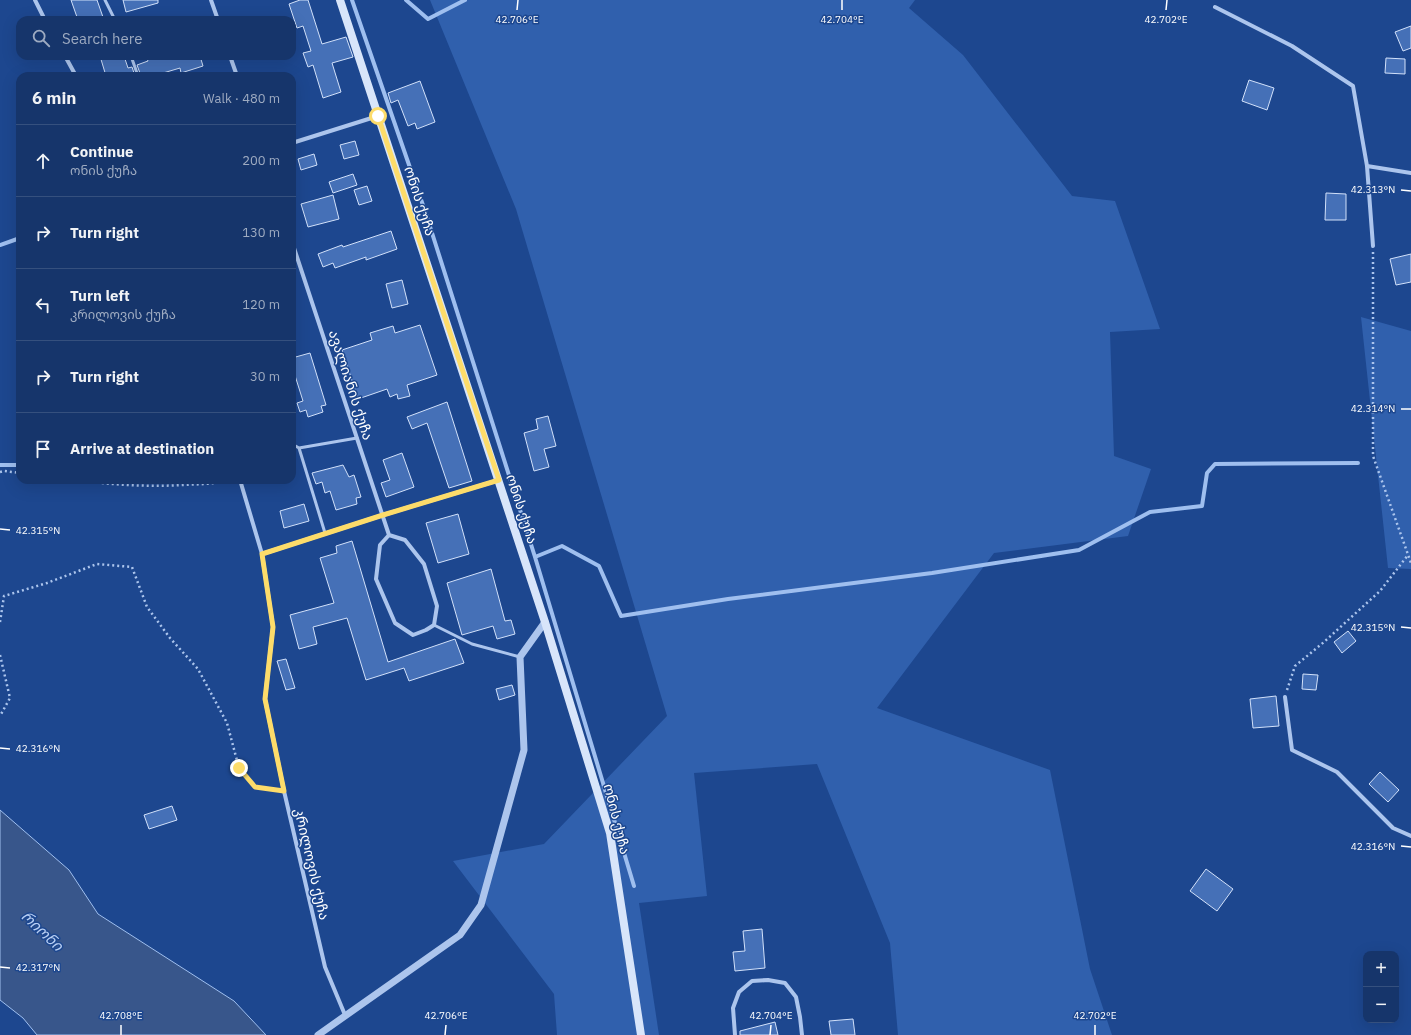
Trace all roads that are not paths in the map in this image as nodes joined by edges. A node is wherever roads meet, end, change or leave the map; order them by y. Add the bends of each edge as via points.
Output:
1 (35, 0) edge
2 (105, 0) edge
3 (211, 0) edge
4 (340, 0) edge
5 (1214, 7) dead end
6 (43, 16) edge
7 (113, 16) edge
8 (217, 16) edge
9 (67, 60) edge
10 (132, 60) edge
11 (231, 60) edge
12 (74, 72) edge
13 (136, 72) edge
14 (236, 72) edge
15 (378, 116) junction
16 (296, 142) edge
17 (1366, 166) junction
18 (1411, 173) edge
19 (1373, 246) road end
20 (296, 254) edge
21 (357, 438) junction
22 (296, 446) edge
23 (299, 448) junction
24 (499, 480) junction
25 (241, 484) edge
26 (383, 515) junction
27 (325, 533) junction
28 (389, 535) junction
29 (262, 554) junction
30 (545, 622) junction
31 (434, 625) junction
32 (520, 658) junction
33 (1285, 697) road end
34 (1411, 836) edge
35 (345, 1015) junction
36 (321, 1033) edge
37 (641, 1035) edge
38 (735, 1035) edge
39 (802, 1035) edge

1 - 6 street
2 - 7 lane
3 - 8 street
4 - 15 main road, ონის ქუჩა
5 - 17 street via 1292,46 1353,86
9 - 12 street
10 - 13 lane
11 - 14 street
15 - 16 street
15 - 24 main road, ონის ქუჩა
17 - 18 street
17 - 19 street
20 - 21 street, ავალიანის ქუჩა
21 - 23 lane
21 - 26 street, ავალიანის ქუჩა
22 - 23 lane
23 - 27 lane
24 - 26 street
24 - 30 main road, ონის ქუჩა
25 - 29 street, კრილოვის ქუჩა
26 - 27 street
26 - 28 street, ავალიანის ქუჩა
27 - 29 street
28 - 31 street via 405,540 424,564 436,606
28 - 31 street via 380,545 376,579 395,623 413,635
29 - 35 street, კრილოვის ქუჩა via 273,627 265,699 325,967
30 - 32 street
30 - 37 main road, ონის ქუჩა via 610,833
31 - 32 lane via 472,644
32 - 35 street via 524,750 481,905 460,935
33 - 34 street via 1292,750 1338,772 1393,828
35 - 36 street
38 - 39 street via 733,1008 739,992 752,981 768,980 785,983 796,997

